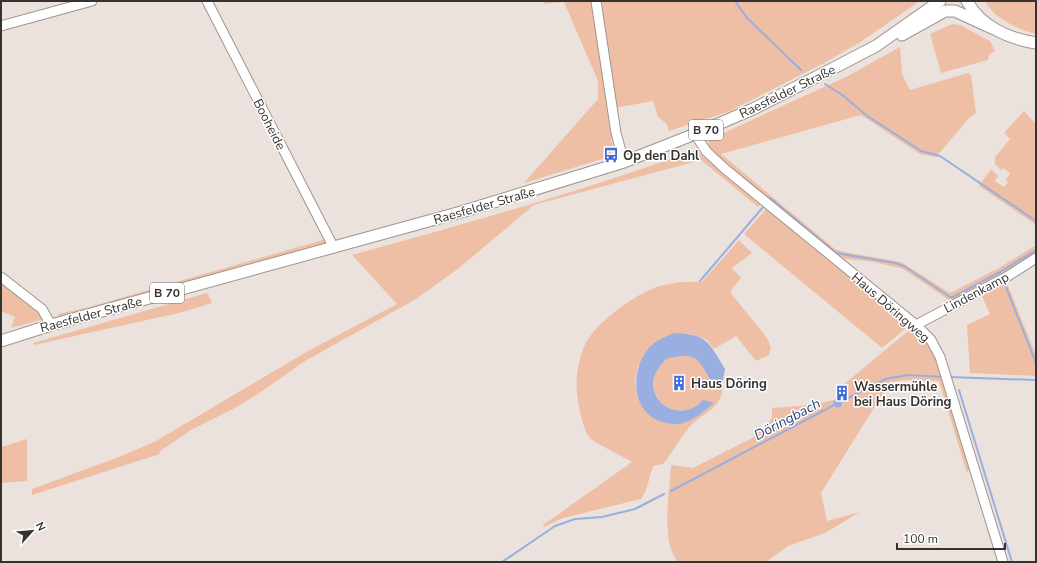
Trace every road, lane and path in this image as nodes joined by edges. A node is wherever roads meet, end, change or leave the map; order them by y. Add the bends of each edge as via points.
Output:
1 (92, 1) edge
2 (207, 1) edge
3 (596, 1) edge
4 (940, 1) edge
5 (967, 1) edge
6 (1, 26) edge
7 (992, 28) junction
8 (1036, 43) edge
9 (876, 46) junction
10 (695, 134) junction
11 (624, 162) junction
12 (334, 248) junction
13 (1036, 258) edge
14 (1, 277) edge
15 (51, 325) junction
16 (916, 325) junction
17 (1, 341) edge
18 (1003, 562) edge

1 - 6 street
2 - 12 street, Booheide
3 - 11 street via 616,133
4 - 9 main road, Raesfelder Straße / B 70
5 - 7 main road via 974,12
7 - 8 main road
7 - 9 main road via 955,11 945,11
9 - 10 main road, Raesfelder Straße / B 70 via 754,109
10 - 11 main road, Raesfelder Straße / B 70
10 - 16 street, Haus Döringweg via 706,151 724,168
11 - 12 main road, Raesfelder Straße / B 70 via 528,193
12 - 15 main road, Raesfelder Straße / B 70
13 - 16 street, Lindenkamp via 1008,276
14 - 15 street via 42,309
15 - 17 main road, Raesfelder Straße / B 70
16 - 18 street, Haus Döringweg via 931,340 940,357

